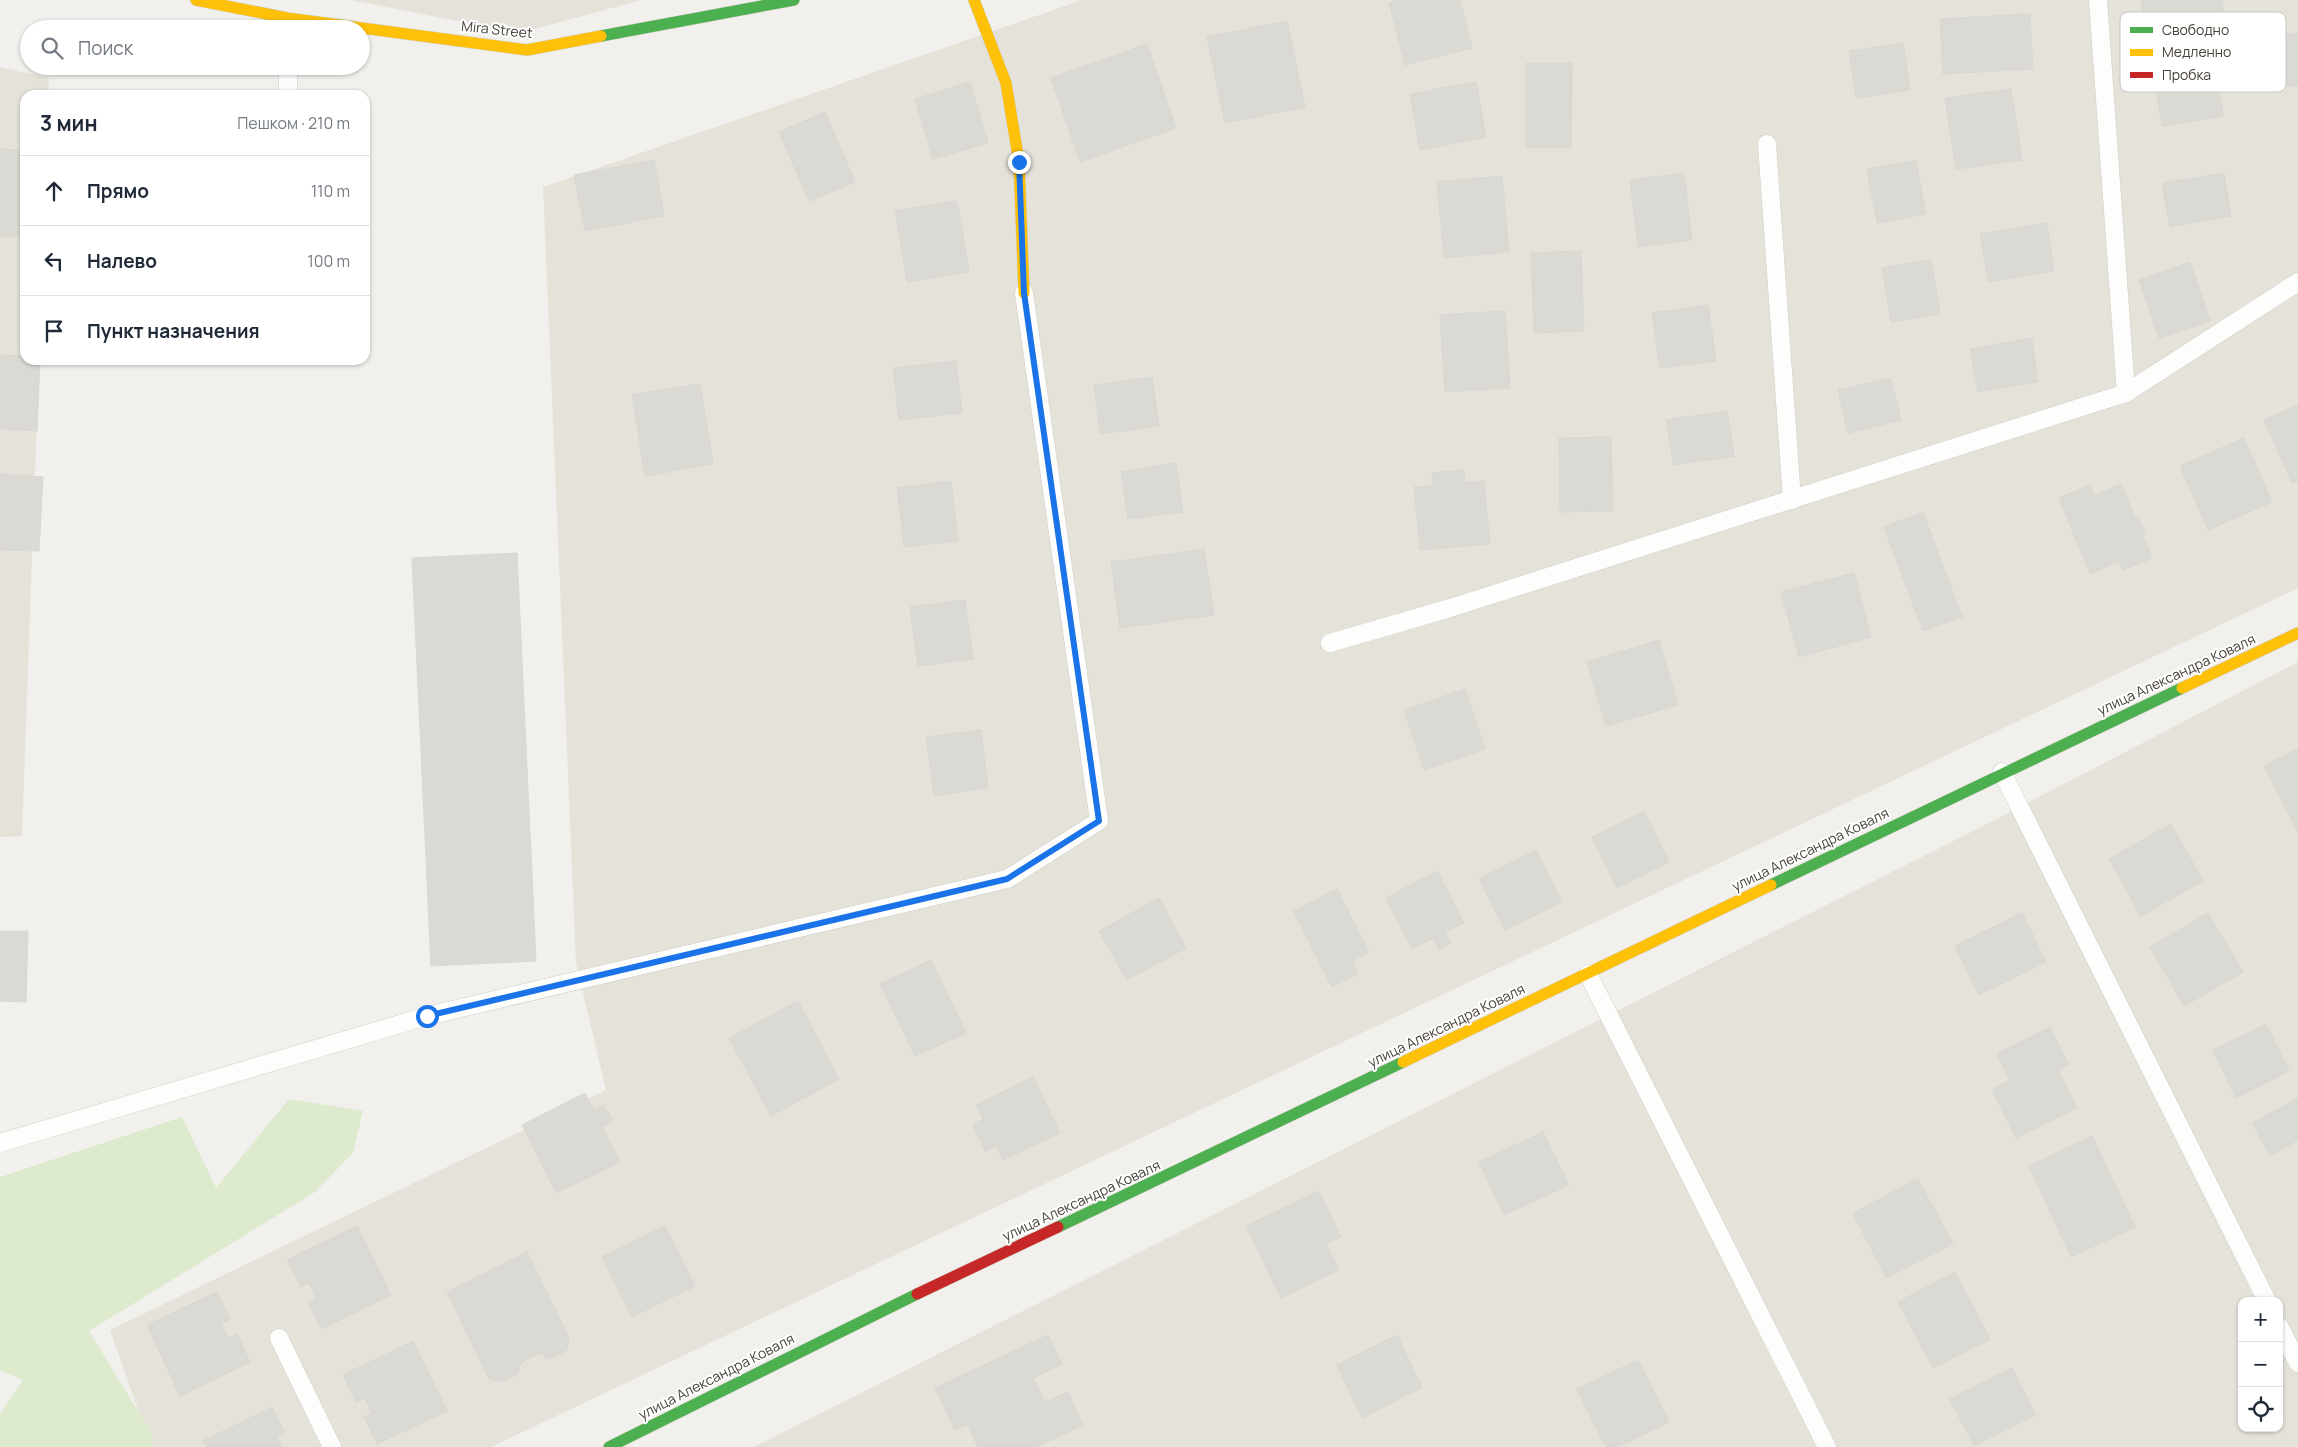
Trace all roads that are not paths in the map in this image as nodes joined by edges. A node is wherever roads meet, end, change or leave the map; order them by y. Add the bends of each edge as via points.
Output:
1 (196, 0) edge
2 (794, 0) edge
3 (974, 0) edge
4 (2098, 0) edge
5 (275, 20) edge
6 (370, 32) edge
7 (288, 75) edge
8 (288, 90) edge
9 (1768, 144) dead end
10 (2298, 282) edge
11 (1024, 293) joint
12 (2126, 393) junction
13 (1792, 500) junction
14 (2298, 633) edge
15 (1330, 643) dead end
16 (2002, 772) junction
17 (1588, 974) junction
18 (0, 1142) edge
19 (2265, 1297) edge
20 (2283, 1334) edge
21 (279, 1338) dead end
22 (2298, 1363) edge
23 (332, 1447) edge
24 (608, 1447) edge
25 (1827, 1447) edge

1 - 5 street, Mira Street
2 - 6 street, Mira Street via 527,50
3 - 11 street via 1006,84 1019,162
4 - 12 lane
7 - 8 lane
9 - 13 lane
10 - 12 lane
11 - 18 lane via 1099,821 1007,879 427,1016
12 - 13 lane
13 - 15 lane
14 - 16 street, улица Александра Коваля
16 - 17 street, улица Александра Коваля
16 - 19 lane
17 - 24 street, улица Александра Коваля via 833,1334
17 - 25 lane
20 - 22 lane
21 - 23 lane

